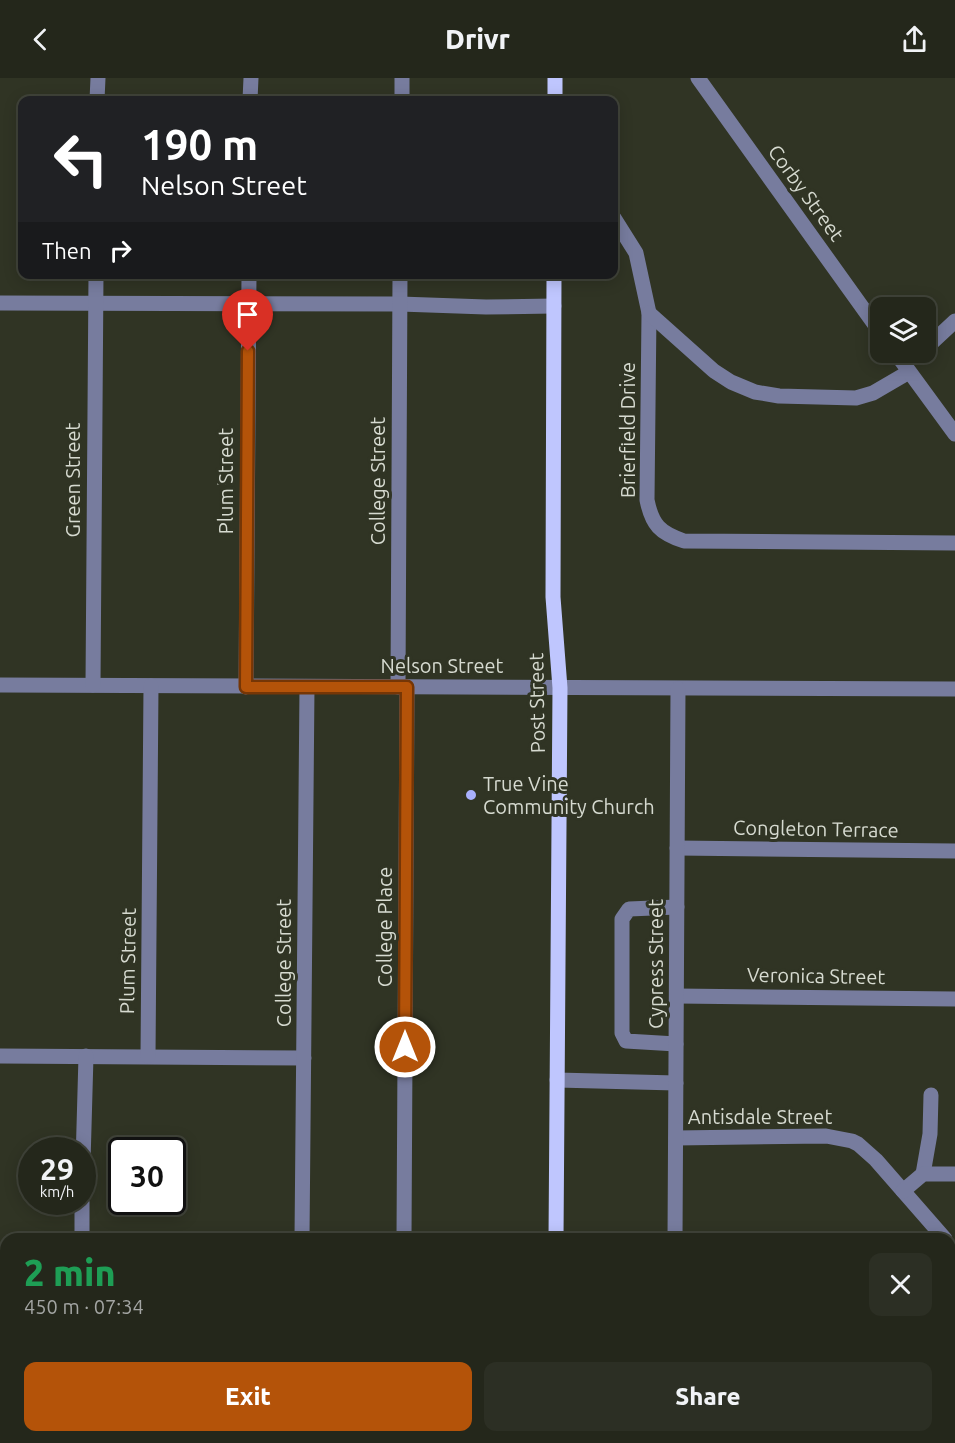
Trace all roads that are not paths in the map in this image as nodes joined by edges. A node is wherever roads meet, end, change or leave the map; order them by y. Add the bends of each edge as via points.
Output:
1 (98, 78) edge
2 (250, 78) edge
3 (402, 78) edge
4 (555, 78) edge
5 (703, 80) edge
6 (97, 96) edge
7 (250, 96) edge
8 (402, 96) edge
9 (555, 96) edge
10 (618, 224) edge
11 (96, 279) edge
12 (249, 279) edge
13 (400, 279) edge
14 (554, 279) edge
15 (0, 303) edge
16 (96, 303) junction
17 (400, 304) junction
18 (249, 305) junction
19 (554, 306) junction
20 (649, 313) junction
21 (870, 318) edge
22 (955, 321) edge
23 (936, 339) edge
24 (903, 363) edge
25 (912, 363) edge
26 (907, 369) junction
27 (955, 434) edge
28 (955, 543) edge
29 (0, 685) edge
30 (93, 685) junction
31 (151, 686) junction
32 (246, 687) junction
33 (307, 687) junction
34 (403, 687) junction
35 (560, 688) junction
36 (678, 689) junction
37 (955, 689) edge
38 (677, 848) junction
39 (955, 851) edge
40 (677, 907) junction
41 (677, 996) junction
42 (955, 999) edge
43 (676, 1044) junction
44 (0, 1056) edge
45 (86, 1056) junction
46 (148, 1056) junction
47 (304, 1058) junction
48 (558, 1080) junction
49 (676, 1083) junction
50 (931, 1095) dead end
51 (84, 1137) edge
52 (676, 1138) junction
53 (923, 1174) junction
54 (955, 1174) edge
55 (903, 1191) junction
56 (82, 1215) edge
57 (82, 1233) edge
58 (302, 1233) edge
59 (404, 1233) edge
60 (556, 1233) edge
61 (675, 1233) edge
62 (940, 1233) edge

1 - 6 street
2 - 7 street
3 - 8 street
4 - 9 main road
5 - 21 street, Corby Street
10 - 20 street, Brierfield Drive via 636,253
11 - 16 street, Green Street
12 - 18 street, Plum Street
13 - 17 street, College Street
14 - 19 main road, Post Street
15 - 16 street
16 - 18 street
16 - 30 street, Green Street
17 - 18 street
17 - 19 street
17 - 34 street, College Street
18 - 32 street, Plum Street
19 - 35 main road, Post Street via 553,597
20 - 26 street via 714,370 755,392 856,398 873,393
20 - 28 street, Brierfield Drive via 647,500 658,528 684,541
22 - 23 street
24 - 26 street
25 - 26 street
26 - 27 street
29 - 30 street, Nelson Street
30 - 31 street, Nelson Street
31 - 32 street, Nelson Street
31 - 46 street, Plum Street
32 - 33 street, Nelson Street
33 - 34 street, Nelson Street
33 - 47 street, College Street
34 - 35 street, Nelson Street
34 - 59 street, College Place
35 - 36 street, Nelson Street
35 - 48 main road, Post Street
36 - 37 street, Nelson Street
36 - 38 street, Cypress Street
38 - 39 street, Congleton Terrace
38 - 40 street, Cypress Street
40 - 41 street, Cypress Street
40 - 43 street via 629,909 622,920 622,1033 626,1041
41 - 42 street, Veronica Street
41 - 43 street, Cypress Street
43 - 49 street, Cypress Street
44 - 45 street
45 - 46 street
45 - 51 street
46 - 47 street
47 - 58 street, College Street
48 - 49 street
48 - 60 main road, Post Street
49 - 52 street, Cypress Street
50 - 53 street
52 - 55 street, Antisdale Street via 840,1138 858,1144
52 - 61 street, Cypress Street
53 - 54 street
53 - 55 street
55 - 62 street, Antisdale Street
56 - 57 street

